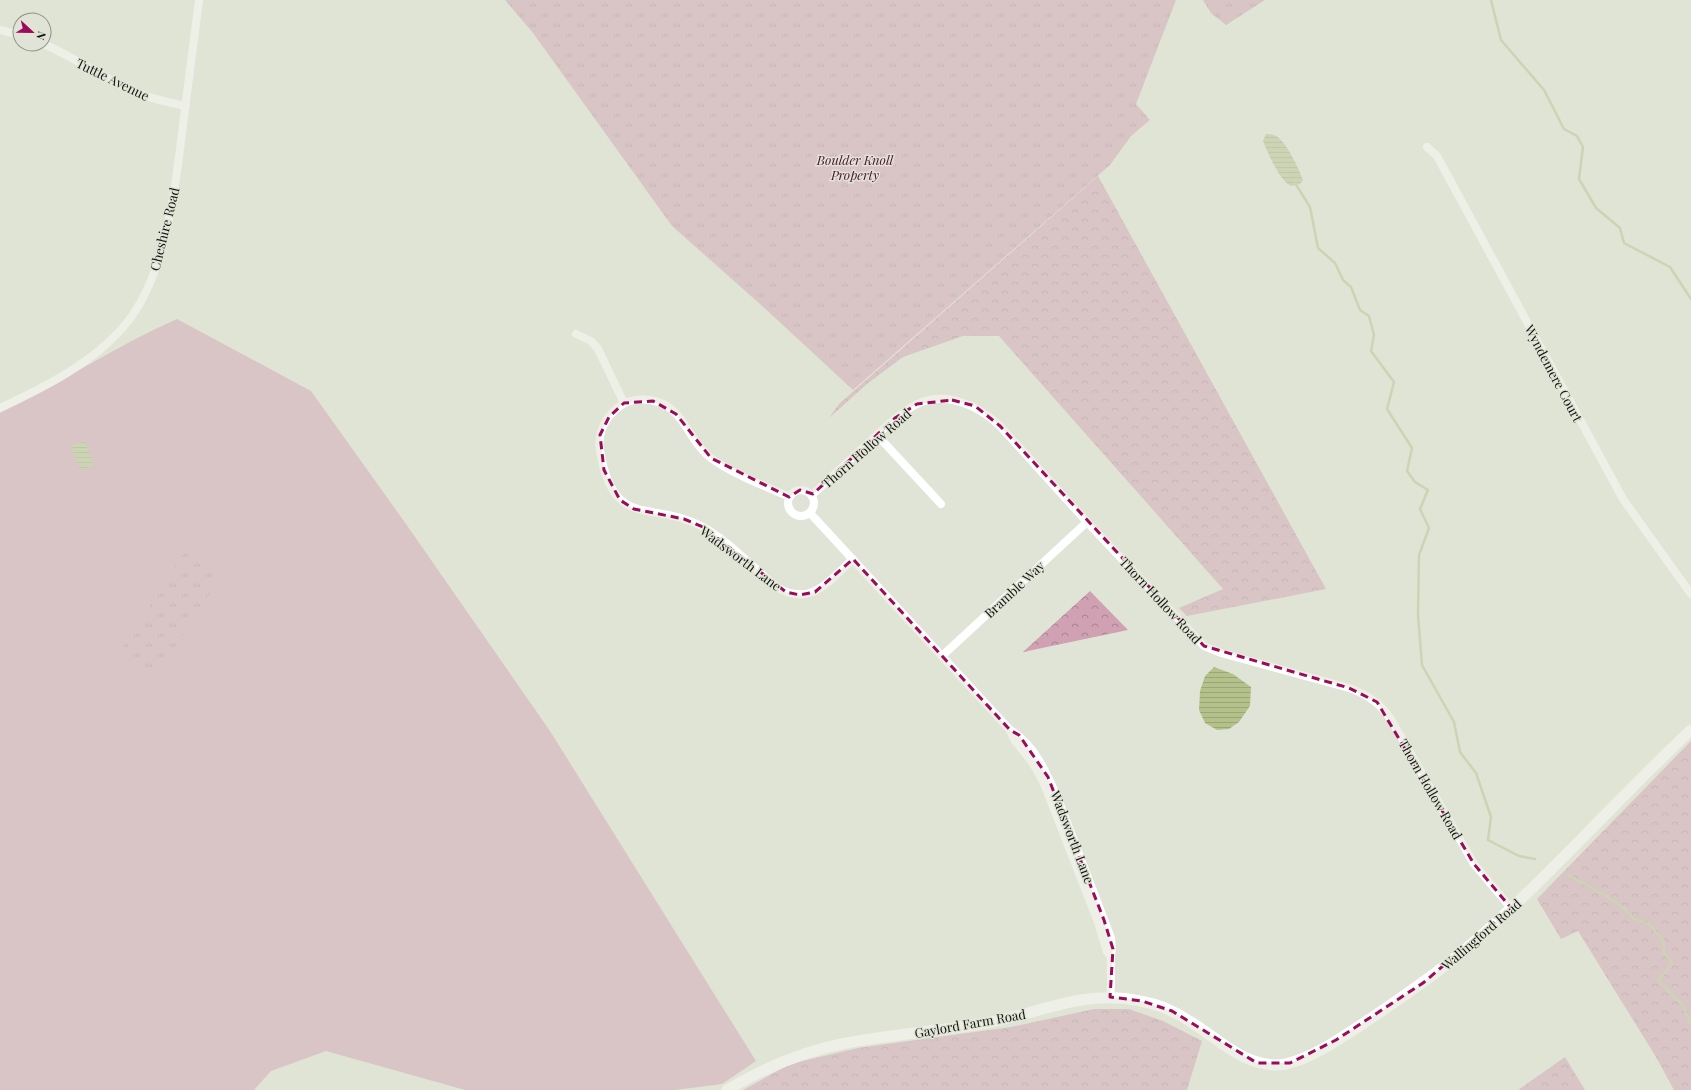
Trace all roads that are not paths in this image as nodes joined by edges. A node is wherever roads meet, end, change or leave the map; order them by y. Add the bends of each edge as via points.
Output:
1 (199, 0) edge
2 (0, 30) edge
3 (12, 33) edge
4 (52, 48) edge
5 (186, 106) junction
6 (1427, 147) dead end
7 (576, 334) dead end
8 (624, 403) junction
9 (0, 408) edge
10 (877, 435) junction
11 (812, 495) junction
12 (790, 497) junction
13 (941, 504) dead end
14 (810, 513) junction
15 (1087, 522) junction
16 (853, 558) junction
17 (1691, 594) edge
18 (942, 656) junction
19 (1691, 730) edge
20 (1512, 908) junction
21 (1110, 997) junction
22 (1232, 1050) joint
23 (727, 1090) edge

1 - 5 street, Cheshire Road
2 - 3 street
4 - 5 street, Tuttle Avenue via 143,95
5 - 9 street, Cheshire Road via 176,182 164,241 149,285 133,315 100,349 64,375
6 - 17 street, Wyndemere Court via 1437,156 1623,499
7 - 8 street via 591,341 598,348
8 - 12 street via 643,400 665,406 676,414 711,458
8 - 16 street, Wadsworth Lane via 603,425 599,445 608,482 626,504 645,512 684,519 703,527 778,588 795,595 815,592
10 - 11 street, Thorn Hollow Road
10 - 13 street
10 - 15 street, Thorn Hollow Road via 895,418 924,402 952,400 975,406 1000,426
11 - 12 street via 800,490
11 - 14 street via 814,506
12 - 14 street via 789,505 792,512 799,515
14 - 16 street, Wadsworth Lane
15 - 18 street, Bramble Way
15 - 20 street, Thorn Hollow Road via 1204,646 1349,688 1377,702 1392,721 1474,864
16 - 18 street, Wadsworth Lane
18 - 21 street, Wadsworth Lane via 1010,730 1019,735 1048,777 1113,949
19 - 20 street, Wallingford Road
20 - 22 street, Wallingford Road via 1423,983 1320,1050 1290,1063 1277,1065 1256,1063
21 - 22 street, Gaylord Farm Road via 1142,1001 1172,1012 1190,1021
21 - 23 street, Gaylord Farm Road via 1070,1001 978,1025 874,1038 823,1049 795,1057

